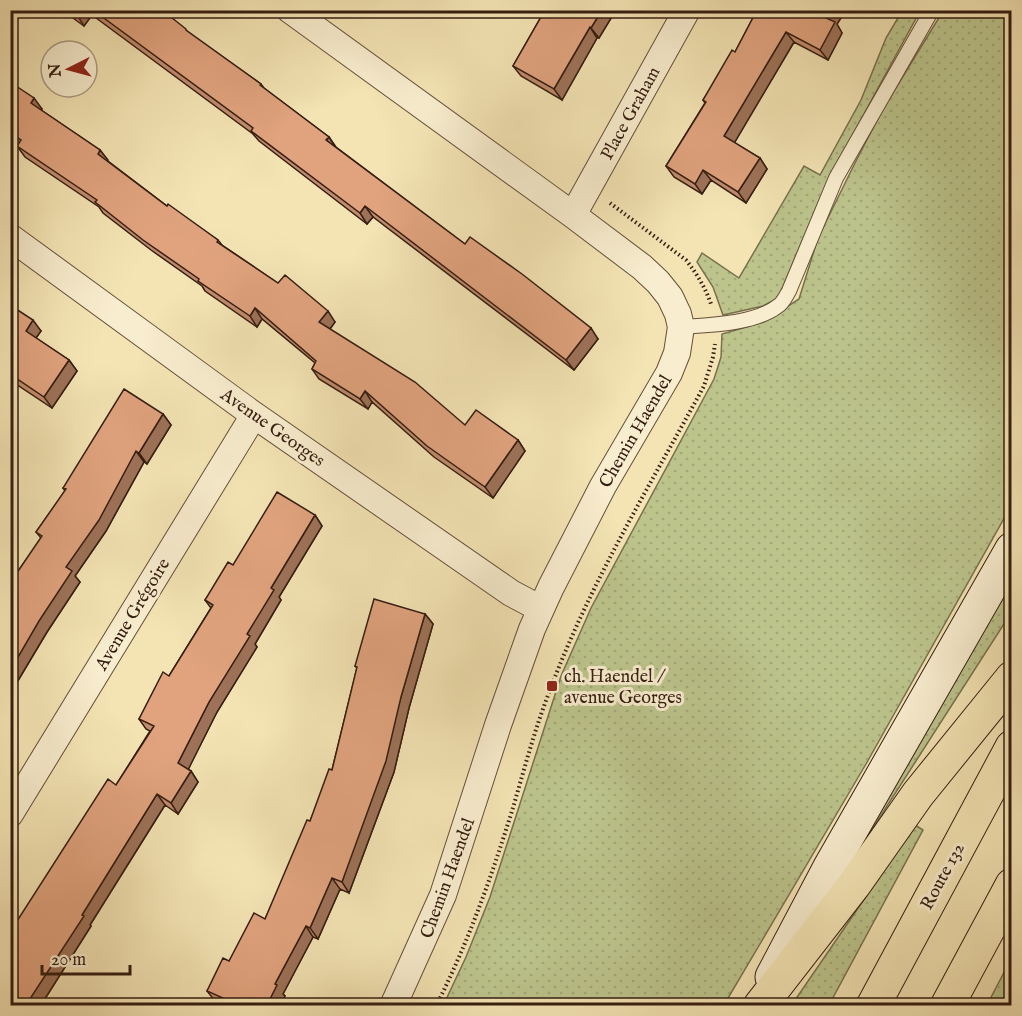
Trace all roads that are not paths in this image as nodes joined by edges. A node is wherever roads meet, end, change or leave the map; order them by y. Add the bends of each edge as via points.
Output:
1 (290, 10) edge
2 (687, 10) edge
3 (932, 10) edge
4 (573, 215) junction
5 (10, 237) edge
6 (681, 327) junction
7 (254, 415) junction
8 (1011, 549) edge
9 (541, 609) junction
10 (1011, 678) edge
11 (1011, 747) edge
12 (10, 814) edge
13 (1011, 885) edge
14 (393, 1005) edge
15 (758, 1005) edge
16 (873, 1005) edge
17 (947, 1005) edge

1 - 4 street
2 - 4 street, Place Graham
3 - 6 lane via 836,178 789,291 779,306 759,316
4 - 6 street via 658,282 675,305
5 - 7 street, Avenue Georges
6 - 9 street, Chemin Haendel via 669,373 603,486
7 - 9 street, Avenue Georges via 511,593
7 - 12 street, Avenue Grégoire
8 - 15 street via 830,867
9 - 14 street, Chemin Haendel via 443,895
10 - 15 highway
11 - 16 highway, Route 132
13 - 17 highway

